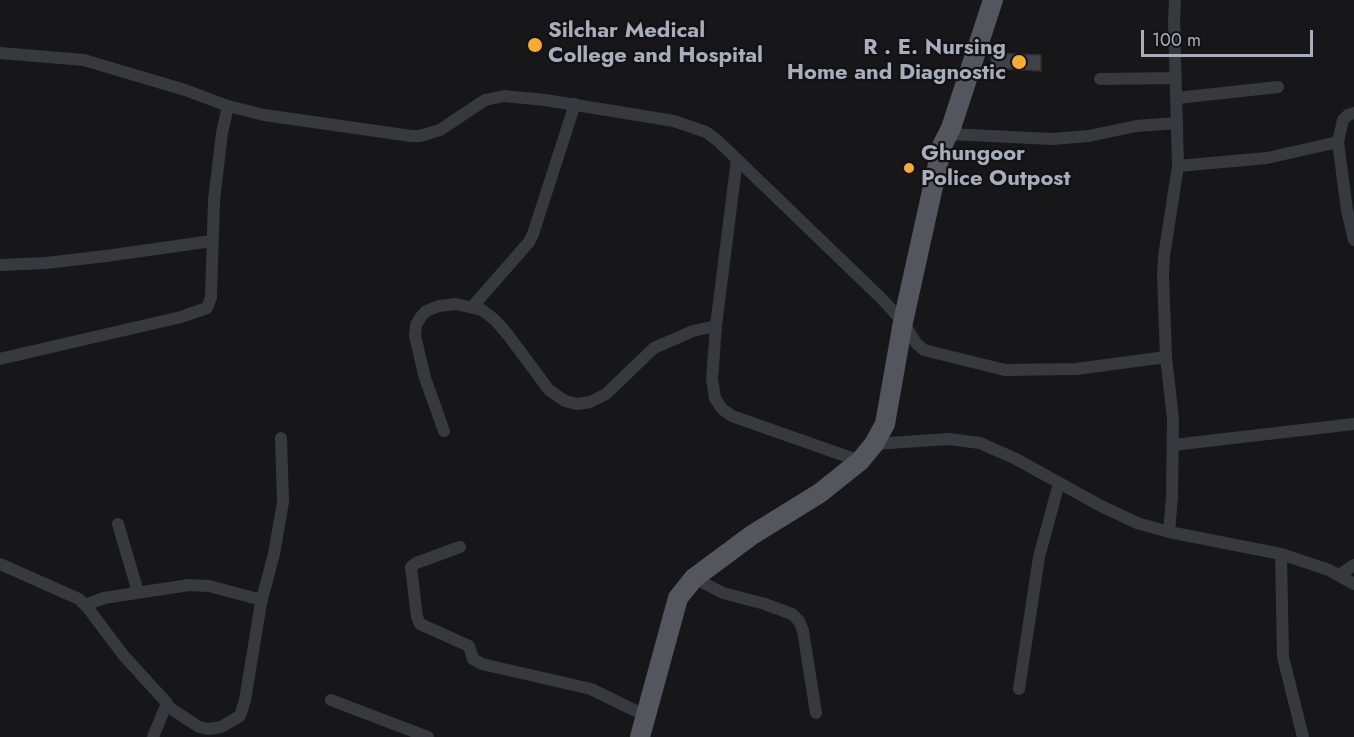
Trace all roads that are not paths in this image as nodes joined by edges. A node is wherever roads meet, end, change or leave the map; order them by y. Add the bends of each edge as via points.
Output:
1 (993, 0) edge
2 (1175, 0) edge
3 (0, 53) edge
4 (1176, 78) junction
5 (1100, 80) dead end
6 (1278, 87) dead end
7 (1177, 98) junction
8 (575, 104) junction
9 (228, 106) junction
10 (1354, 113) edge
11 (1177, 123) junction
12 (949, 134) junction
13 (1338, 142) junction
14 (737, 159) junction
15 (1178, 166) junction
16 (1354, 240) edge
17 (212, 241) junction
18 (0, 265) edge
19 (473, 306) junction
20 (903, 322) junction
21 (716, 326) junction
22 (1166, 357) junction
23 (0, 359) edge
24 (1354, 424) edge
25 (444, 431) dead end
26 (281, 438) dead end
27 (874, 444) junction
28 (1173, 445) junction
29 (860, 461) junction
30 (1059, 483) junction
31 (118, 524) dead end
32 (1169, 532) junction
33 (460, 547) dead end
34 (1281, 554) junction
35 (0, 564) edge
36 (1354, 565) edge
37 (1339, 575) junction
38 (694, 578) junction
39 (1354, 584) edge
40 (138, 592) junction
41 (262, 600) junction
42 (85, 605) junction
43 (1019, 689) dead end
44 (331, 700) dead end
45 (167, 706) junction
46 (816, 713) dead end
47 (646, 716) junction
48 (153, 737) edge
49 (428, 737) edge
50 (640, 737) edge
51 (1303, 737) edge

1 - 12 main road
2 - 4 street
3 - 9 street via 84,60
4 - 5 street
4 - 7 street
6 - 7 street
7 - 11 street
8 - 9 street via 495,97 440,130 420,136 288,119
8 - 14 street via 694,127 706,132
8 - 19 street via 529,242
9 - 17 street
10 - 13 street via 1343,120
11 - 12 street via 1052,139
11 - 15 street
12 - 20 main road via 942,146
13 - 15 street via 1267,158
13 - 16 street
14 - 20 street
14 - 21 street
15 - 22 street via 1164,256
17 - 18 street
17 - 23 street via 211,297 203,310
19 - 21 street via 495,320 549,390 577,404 606,394 654,348
19 - 25 street via 439,306 426,312 416,325 420,357
20 - 22 street via 924,350 1005,370 1076,369
20 - 27 main road via 885,424
21 - 29 street via 712,390 722,409 765,429
22 - 28 street
24 - 28 street
26 - 41 street via 283,502
27 - 29 main road
27 - 30 street via 949,438 980,442
28 - 32 street
29 - 38 main road via 820,493 752,535
30 - 32 street via 1119,515
30 - 43 street via 1039,557
31 - 40 street
32 - 34 street
33 - 47 street via 411,567 420,624 469,646 473,659 483,664 591,689
34 - 37 street
34 - 51 street via 1283,657
35 - 42 street
36 - 37 street
37 - 39 street
38 - 46 street via 723,593 792,614 799,621
38 - 47 main road via 678,598
40 - 41 street via 200,585
40 - 42 street
41 - 45 street via 240,716 221,727 208,729
42 - 45 street
44 - 49 street
45 - 48 street
47 - 50 main road

